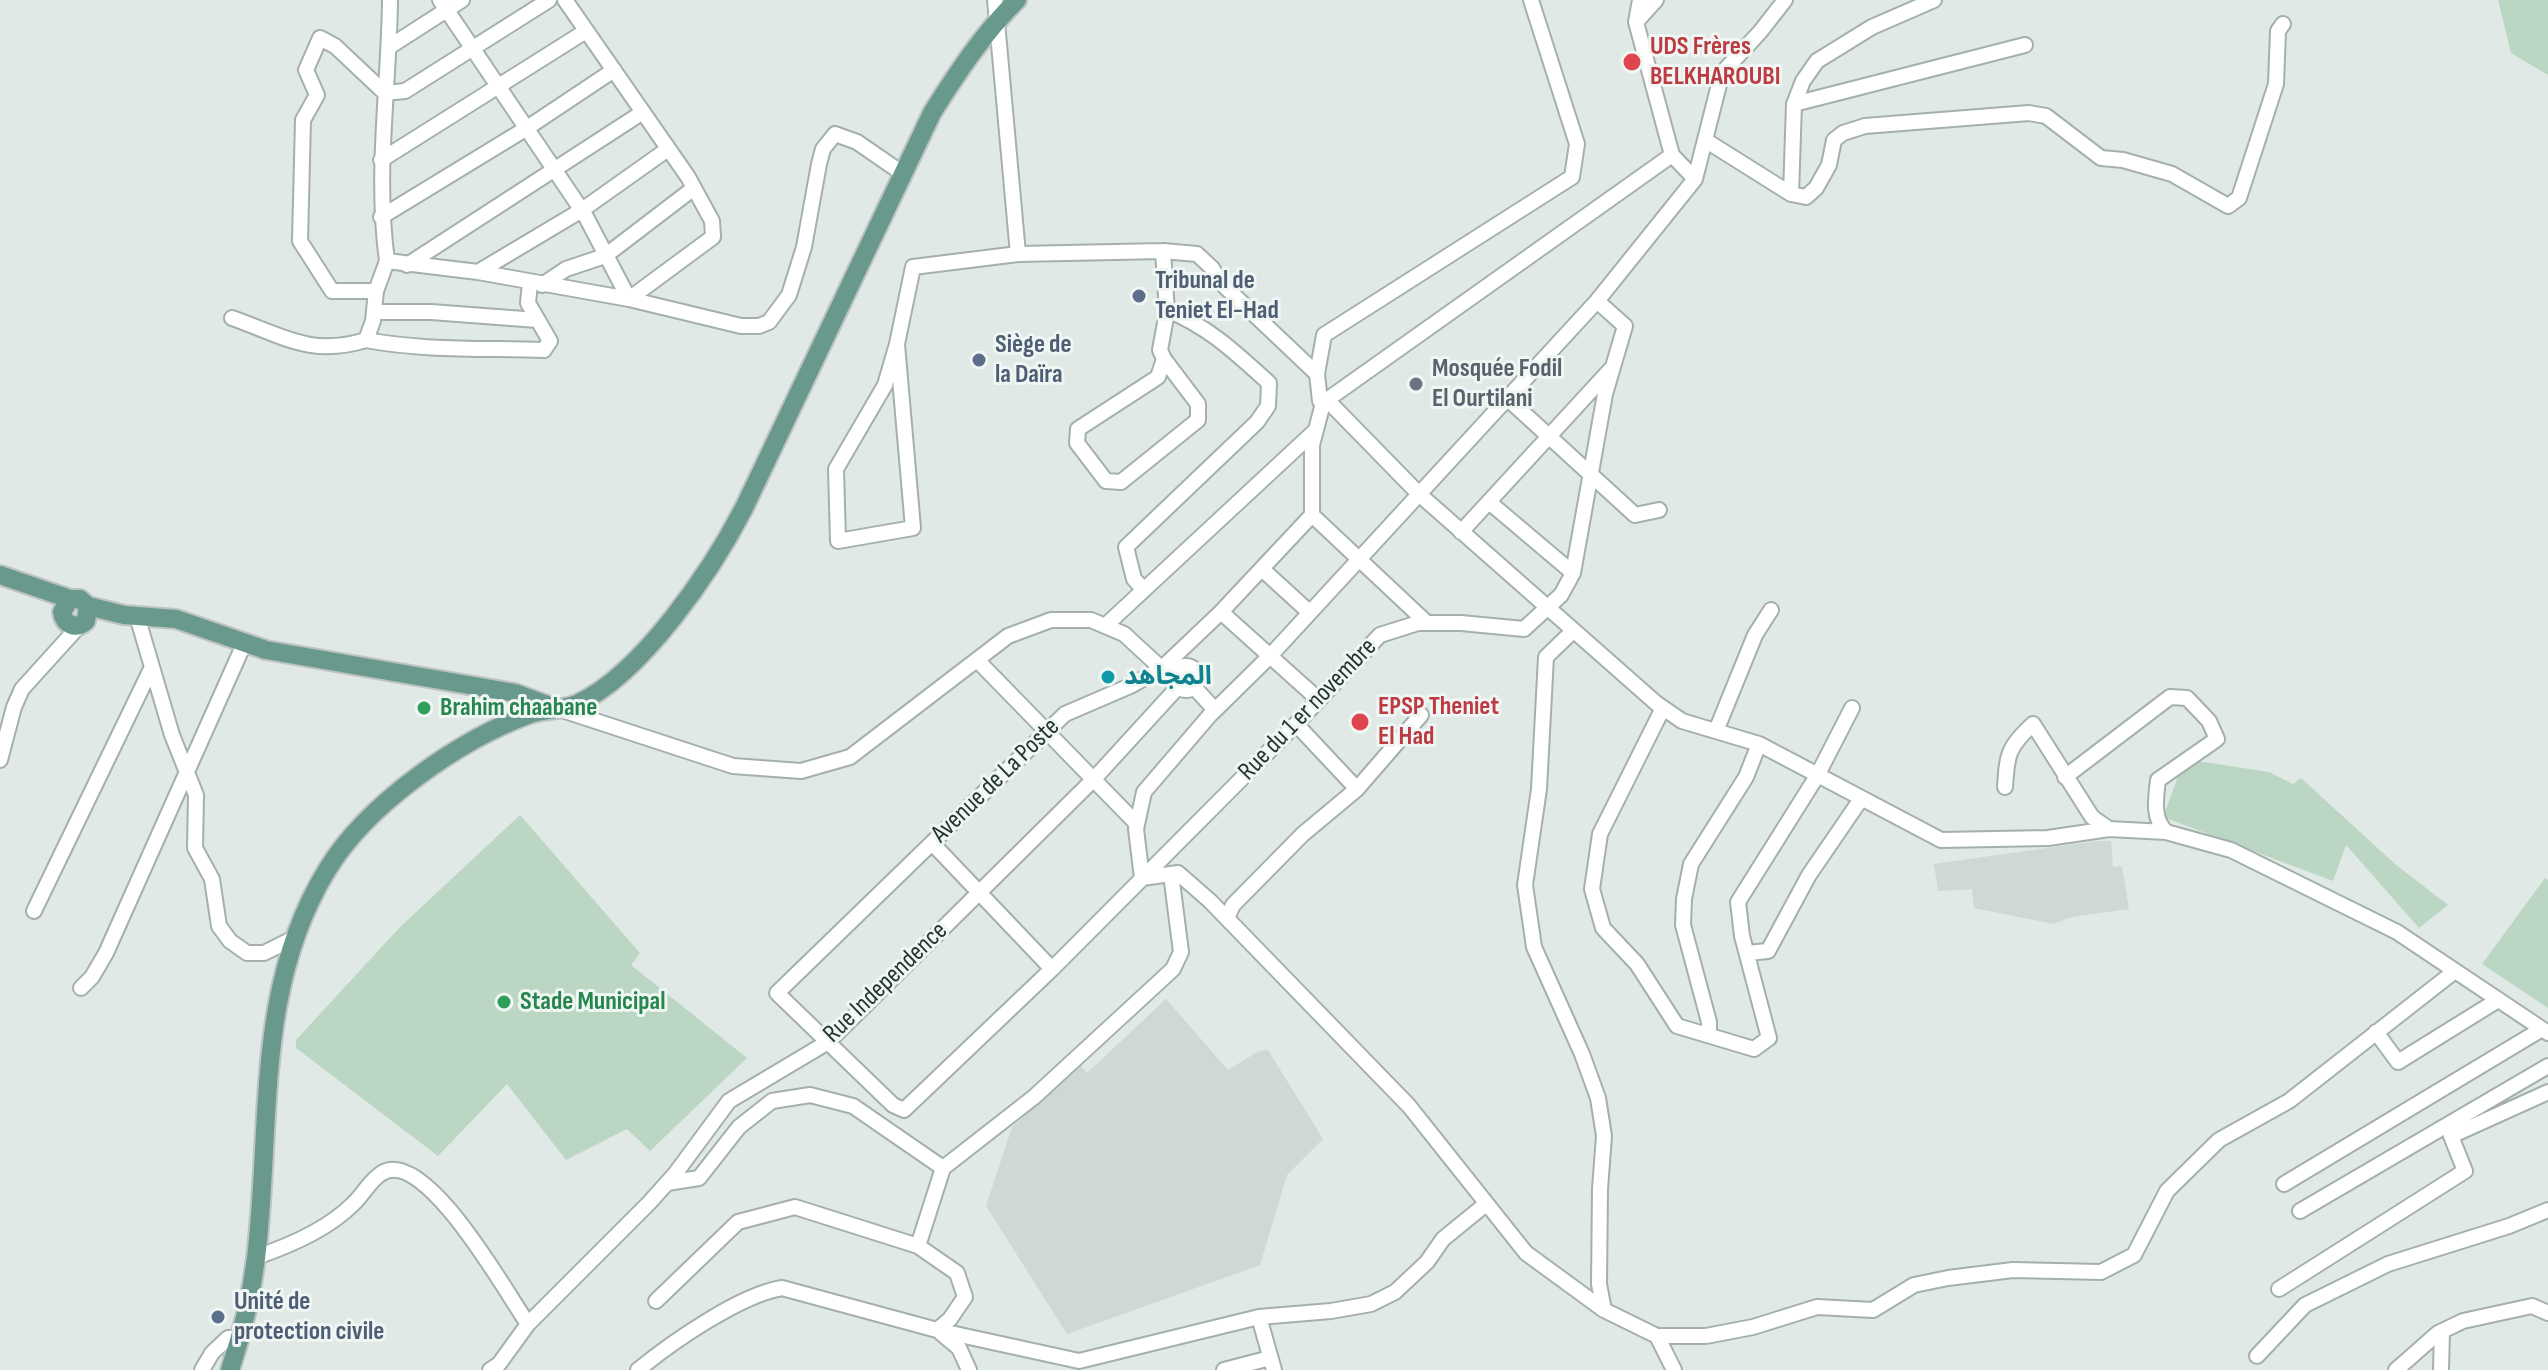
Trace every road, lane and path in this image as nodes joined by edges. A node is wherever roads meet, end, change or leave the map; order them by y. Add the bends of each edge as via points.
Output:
1 (390, 0) edge
2 (462, 0) edge
3 (549, 0) edge
4 (565, 0) edge
5 (1007, 0) edge
6 (1017, 0) edge
7 (1531, 0) edge
8 (1640, 0) edge
9 (1656, 0) edge
10 (1785, 0) edge
11 (1934, 0) edge
12 (444, 5) edge
13 (997, 9) edge
14 (1636, 22) junction
15 (2283, 24) dead end
16 (586, 31) junction
17 (2025, 45) dead end
18 (389, 47) junction
19 (473, 48) junction
20 (614, 70) junction
21 (498, 86) junction
22 (385, 93) junction
23 (1794, 104) junction
24 (643, 112) junction
25 (527, 128) junction
26 (1705, 140) junction
27 (668, 149) junction
28 (1672, 155) junction
29 (381, 160) junction
30 (555, 171) junction
31 (902, 173) junction
32 (1695, 179) junction
33 (694, 188) junction
34 (1791, 194) junction
35 (582, 210) junction
36 (381, 217) junction
37 (1163, 251) junction
38 (1018, 254) junction
39 (605, 256) junction
40 (387, 261) junction
41 (407, 265) junction
42 (478, 272) junction
43 (536, 284) junction
44 (376, 291) junction
45 (629, 299) junction
46 (1597, 301) junction
47 (1167, 310) junction
48 (374, 312) junction
49 (232, 318) dead end
50 (537, 320) junction
51 (366, 340) junction
52 (897, 344) junction
53 (1164, 359) junction
54 (1613, 366) junction
55 (1317, 374) junction
56 (1507, 398) junction
57 (1326, 403) junction
58 (1315, 431) junction
59 (1550, 436) junction
60 (1591, 474) junction
61 (1419, 494) junction
62 (1489, 502) junction
63 (1659, 510) dead end
64 (1312, 515) junction
65 (1461, 532) junction
66 (1358, 558) junction
67 (1262, 569) junction
68 (1573, 573) junction
69 (0, 575) edge
70 (29, 586) junction
71 (1144, 590) junction
72 (1547, 608) junction
73 (1771, 610) dead end
74 (1221, 612) junction
75 (1309, 612) junction
76 (130, 616) junction
77 (76, 619) junction
78 (1427, 623) junction
79 (1105, 626) junction
80 (1573, 631) junction
81 (244, 644) junction
82 (1270, 656) junction
83 (977, 660) junction
84 (152, 667) junction
85 (1161, 669) junction
86 (1176, 684) junction
87 (1194, 687) junction
88 (1319, 700) junction
89 (555, 708) junction
90 (1663, 708) junction
91 (1852, 708) dead end
92 (1215, 710) junction
93 (1421, 715) dead end
94 (1296, 724) junction
95 (1047, 731) junction
96 (1716, 731) junction
97 (1759, 744) junction
98 (0, 760) edge
99 (187, 774) junction
100 (1817, 776) junction
101 (2065, 777) junction
102 (1093, 780) junction
103 (2005, 787) dead end
104 (1357, 789) junction
105 (1861, 799) junction
106 (1137, 824) junction
107 (2109, 829) junction
108 (2166, 832) junction
109 (932, 843) junction
110 (1171, 874) junction
111 (1142, 878) junction
112 (980, 893) junction
113 (34, 911) dead end
114 (1227, 918) junction
115 (294, 938) junction
116 (1747, 953) junction
117 (1052, 969) junction
118 (2455, 971) junction
119 (81, 988) dead end
120 (2498, 1000) junction
121 (2545, 1031) edge
122 (2376, 1032) junction
123 (1709, 1035) junction
124 (828, 1042) junction
125 (2548, 1066) edge
126 (2548, 1092) edge
127 (904, 1110) joint
128 (943, 1168) junction
129 (667, 1183) junction
130 (2284, 1184) dead end
131 (1486, 1204) junction
132 (2548, 1210) edge
133 (2300, 1211) dead end
134 (918, 1246) junction
135 (256, 1257) junction
136 (2279, 1289) dead end
137 (656, 1301) dead end
138 (1604, 1310) junction
139 (2548, 1313) edge
140 (1259, 1317) junction
141 (528, 1324) junction
142 (937, 1330) junction
143 (2442, 1331) junction
144 (1657, 1336) junction
145 (240, 1338) junction
146 (2257, 1356) dead end
147 (1272, 1364) edge
148 (1083, 1366) edge
149 (498, 1368) edge
150 (202, 1370) edge
151 (230, 1370) edge
152 (638, 1370) edge
153 (969, 1370) edge
154 (1224, 1370) edge
155 (1674, 1370) edge
156 (2396, 1370) edge
157 (2441, 1370) edge

1 - 18 street
2 - 12 street
3 - 19 street
4 - 16 street
5 - 13 street
6 - 13 main road
7 - 55 street via 1577,144 1572,177 1324,335
8 - 14 street
9 - 14 street
10 - 26 street via 1722,73
11 - 23 street via 1872,27 1817,61
12 - 18 street
12 - 19 street
13 - 31 main road via 932,113
13 - 38 street
14 - 28 street
15 - 34 street via 2278,31 2276,84 2239,198 2228,206 2172,174 2101,158 2046,116 2029,113 1865,126 1843,133 1834,140 1829,165 1816,188 1806,197
16 - 20 street
16 - 21 street
17 - 23 street
18 - 22 street
19 - 21 street
19 - 22 street via 405,91
20 - 24 street
20 - 25 street
21 - 25 street
21 - 29 street
22 - 29 street
22 - 44 street via 320,38 306,70 317,95 303,120 300,241 332,291
23 - 34 street
24 - 27 street
24 - 30 street
25 - 30 street
25 - 36 street
26 - 32 street
26 - 34 street
27 - 33 street
27 - 35 street
28 - 32 street
28 - 57 street
29 - 36 street
30 - 35 street
30 - 41 street
31 - 45 street via 857,142 835,134 823,149 789,295 769,322 741,326
31 - 89 main road via 727,541 660,632 621,674 576,705
32 - 46 street
33 - 39 street
33 - 45 street via 712,221 713,237
35 - 39 street
35 - 42 street
36 - 40 street
37 - 38 street
37 - 47 street
37 - 55 street via 1197,254
38 - 52 street via 913,267
39 - 43 street
39 - 45 street
40 - 41 street
40 - 44 street
41 - 42 street
42 - 43 street
43 - 45 street
43 - 50 street via 528,303
44 - 48 street
46 - 54 street, Rue du 1 er novembre via 1625,326
46 - 56 street
47 - 53 street via 1160,350
47 - 71 street via 1224,341 1269,383 1268,406 1126,547 1134,579
48 - 50 street
48 - 51 street
49 - 51 street via 313,347
50 - 51 street via 550,341 544,350
52 - 52 street via 913,528 838,541 836,469 885,385
53 - 53 street via 1158,377 1078,429 1077,443 1106,481 1121,482 1198,420 1198,404
54 - 59 street
54 - 60 street, Rue du 1 er novembre
55 - 57 street
56 - 59 street
56 - 61 street
57 - 58 street
57 - 61 street
58 - 64 street
58 - 71 street
59 - 60 street
59 - 62 street
60 - 63 street via 1635,515
60 - 68 street, Rue du 1 er novembre
61 - 65 street
61 - 66 street
62 - 65 street
62 - 68 street
64 - 66 street
64 - 67 street, Avenue de La Poste
65 - 72 street
66 - 75 street
66 - 78 street
67 - 74 street, Avenue de La Poste
67 - 75 street
68 - 72 street, Rue du 1 er novembre
69 - 70 main road
70 - 77 main road
70 - 77 main road via 70,599 63,607
71 - 79 street
72 - 78 street, Rue du 1 er novembre via 1524,629
72 - 80 street
73 - 96 street via 1755,635
74 - 82 street
74 - 85 street, Avenue de La Poste
75 - 82 street
76 - 77 main road
76 - 81 main road via 176,619
76 - 84 street
77 - 98 street via 18,698
78 - 88 street, Rue du 1 er novembre via 1380,635
79 - 83 street via 1091,620 1051,620 1008,636
79 - 85 street via 1124,634
80 - 90 street
80 - 138 street via 1546,657 1539,789 1525,885 1534,947 1598,1098 1604,1136 1599,1284
81 - 89 main road via 515,693
81 - 99 street
82 - 88 street
82 - 92 street
83 - 89 street via 850,757 801,771 733,766
83 - 95 street
84 - 99 street
84 - 113 street
85 - 86 street
85 - 95 street, Avenue de La Poste via 1065,714
86 - 87 street via 1184,690
86 - 87 street via 1180,667 1192,668 1198,677
86 - 102 street, Rue Independence
87 - 92 street
88 - 94 street, Rue du 1 er novembre
89 - 115 main road via 502,727 450,755 392,797 328,867
90 - 96 street via 1682,721
90 - 123 street via 1600,834 1592,889 1603,928 1637,964 1677,1026
91 - 100 street
92 - 106 street via 1144,792
93 - 104 street
94 - 104 street
94 - 111 street, Rue du 1 er novembre
95 - 102 street
95 - 109 street, Avenue de La Poste
96 - 97 street
97 - 100 street
97 - 123 street via 1746,777 1691,864 1684,899 1683,925
99 - 115 street via 196,795 195,848 212,879 219,926 247,953 264,953
99 - 119 street via 106,953
100 - 105 street
100 - 116 street via 1738,902
101 - 103 street via 2033,724 2007,755
101 - 107 street via 2092,817
101 - 108 street via 2170,697 2187,698 2209,721 2217,739 2158,780 2155,806 2158,824
102 - 106 street
102 - 112 street, Rue Independence
104 - 114 street via 1283,855 1233,905
105 - 107 street via 1941,840 2048,838
105 - 116 street via 1809,875 1768,951
106 - 111 street
107 - 108 street
108 - 118 street via 2231,850 2397,932
109 - 112 street
109 - 124 street, Avenue de La Poste via 777,993
110 - 111 street
110 - 114 street via 1178,873
110 - 128 street via 1181,952 1173,969 1034,1097
111 - 117 street, Rue du 1 er novembre
112 - 117 street
112 - 124 street, Rue Independence
114 - 131 street via 1409,1106
115 - 135 main road via 272,1031
116 - 123 street via 1769,1038 1754,1049
117 - 127 street, Rue du 1 er novembre
118 - 120 street
118 - 122 street
120 - 121 street
120 - 122 street via 2398,1062
121 - 130 street
122 - 144 street via 2289,1101 2219,1140 2167,1191 2134,1255 2101,1272 2013,1270 1948,1278 1914,1285 1873,1310 1817,1307 1706,1336
124 - 127 street, Avenue de La Poste
124 - 129 street, Rue Independence via 729,1101
125 - 133 street
126 - 136 street via 2451,1136 2465,1171
128 - 129 street via 853,1106 810,1095 772,1101 739,1127 699,1178
128 - 134 street
129 - 141 street, Rue Independence
131 - 138 street via 1526,1253
131 - 140 street via 1443,1239 1395,1292 1371,1304
132 - 146 street via 2388,1264 2305,1305
134 - 137 street via 795,1207 738,1222
134 - 142 street via 957,1273 965,1297
135 - 141 street via 334,1219 377,1176 397,1168 425,1182 438,1196 496,1271
135 - 145 main road
138 - 144 street
139 - 143 street via 2532,1306 2463,1321
140 - 147 street
140 - 148 street
141 - 149 street, Rue Independence
142 - 148 street
142 - 152 street via 782,1288 761,1291 668,1345
142 - 153 street via 959,1348
143 - 156 street
143 - 157 street
144 - 155 street
145 - 150 street via 228,1338
145 - 151 main road
147 - 154 street

